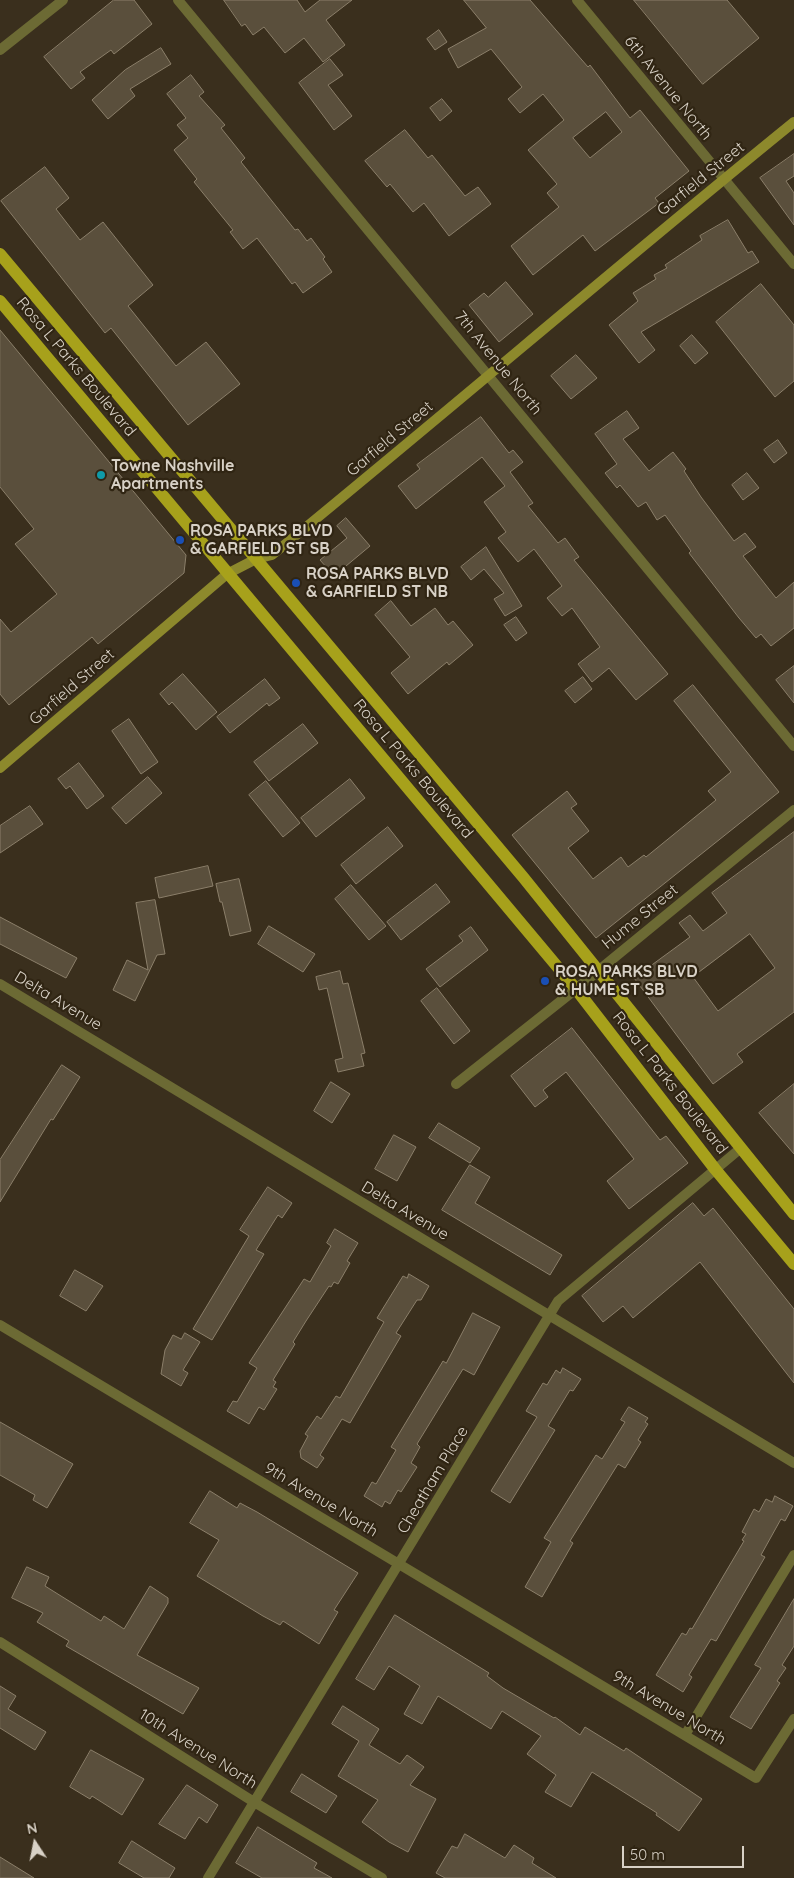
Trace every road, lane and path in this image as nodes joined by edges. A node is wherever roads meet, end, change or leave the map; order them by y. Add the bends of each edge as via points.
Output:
1 (63, 0) edge
2 (178, 0) edge
3 (577, 0) edge
4 (0, 50) edge
5 (794, 122) edge
6 (723, 180) junction
7 (0, 254) edge
8 (794, 264) edge
9 (0, 301) edge
10 (488, 374) junction
11 (256, 559) junction
12 (227, 574) junction
13 (794, 746) edge
14 (2, 763) edge
15 (794, 810) edge
16 (598, 971) junction
17 (0, 984) edge
18 (576, 989) junction
19 (456, 1084) dead end
20 (741, 1148) junction
21 (715, 1169) junction
22 (794, 1214) edge
23 (794, 1264) edge
24 (550, 1316) junction
25 (0, 1325) edge
26 (794, 1463) edge
27 (794, 1555) edge
28 (400, 1564) junction
29 (0, 1642) edge
30 (794, 1719) edge
31 (685, 1735) junction
32 (254, 1802) junction
33 (208, 1878) edge
34 (382, 1878) edge

1 - 4 street
2 - 10 street, 7th Avenue North
3 - 6 street, 6th Avenue North
5 - 6 street, Garfield Street
6 - 8 street, 6th Avenue North
6 - 10 street, Garfield Street
7 - 11 main road, Rosa L Parks Boulevard
9 - 12 main road, Rosa L Parks Boulevard
10 - 11 street, Garfield Street via 374,473 272,555
10 - 13 street, 7th Avenue North
11 - 12 street, Garfield Street
11 - 16 main road, Rosa L Parks Boulevard
12 - 14 street, Garfield Street
12 - 18 main road, Rosa L Parks Boulevard
15 - 16 street, Hume Street
16 - 18 street, Hume Street
16 - 20 main road, Rosa L Parks Boulevard
17 - 24 street, Delta Avenue
18 - 19 street, Hume Street
18 - 21 main road, Rosa L Parks Boulevard
20 - 21 street, Cheatham Place
20 - 22 main road, Rosa L Parks Boulevard
21 - 23 main road, Rosa L Parks Boulevard
21 - 24 street, Cheatham Place via 558,1302
24 - 26 street, Delta Avenue
24 - 28 street, Cheatham Place
25 - 28 street, 9th Avenue North
27 - 31 street
28 - 31 street, 9th Avenue North
28 - 32 street, Cheatham Place
29 - 32 street, 10th Avenue North
30 - 31 street, 9th Avenue North via 756,1778
32 - 33 street, Cheatham Place
32 - 34 street, 10th Avenue North

